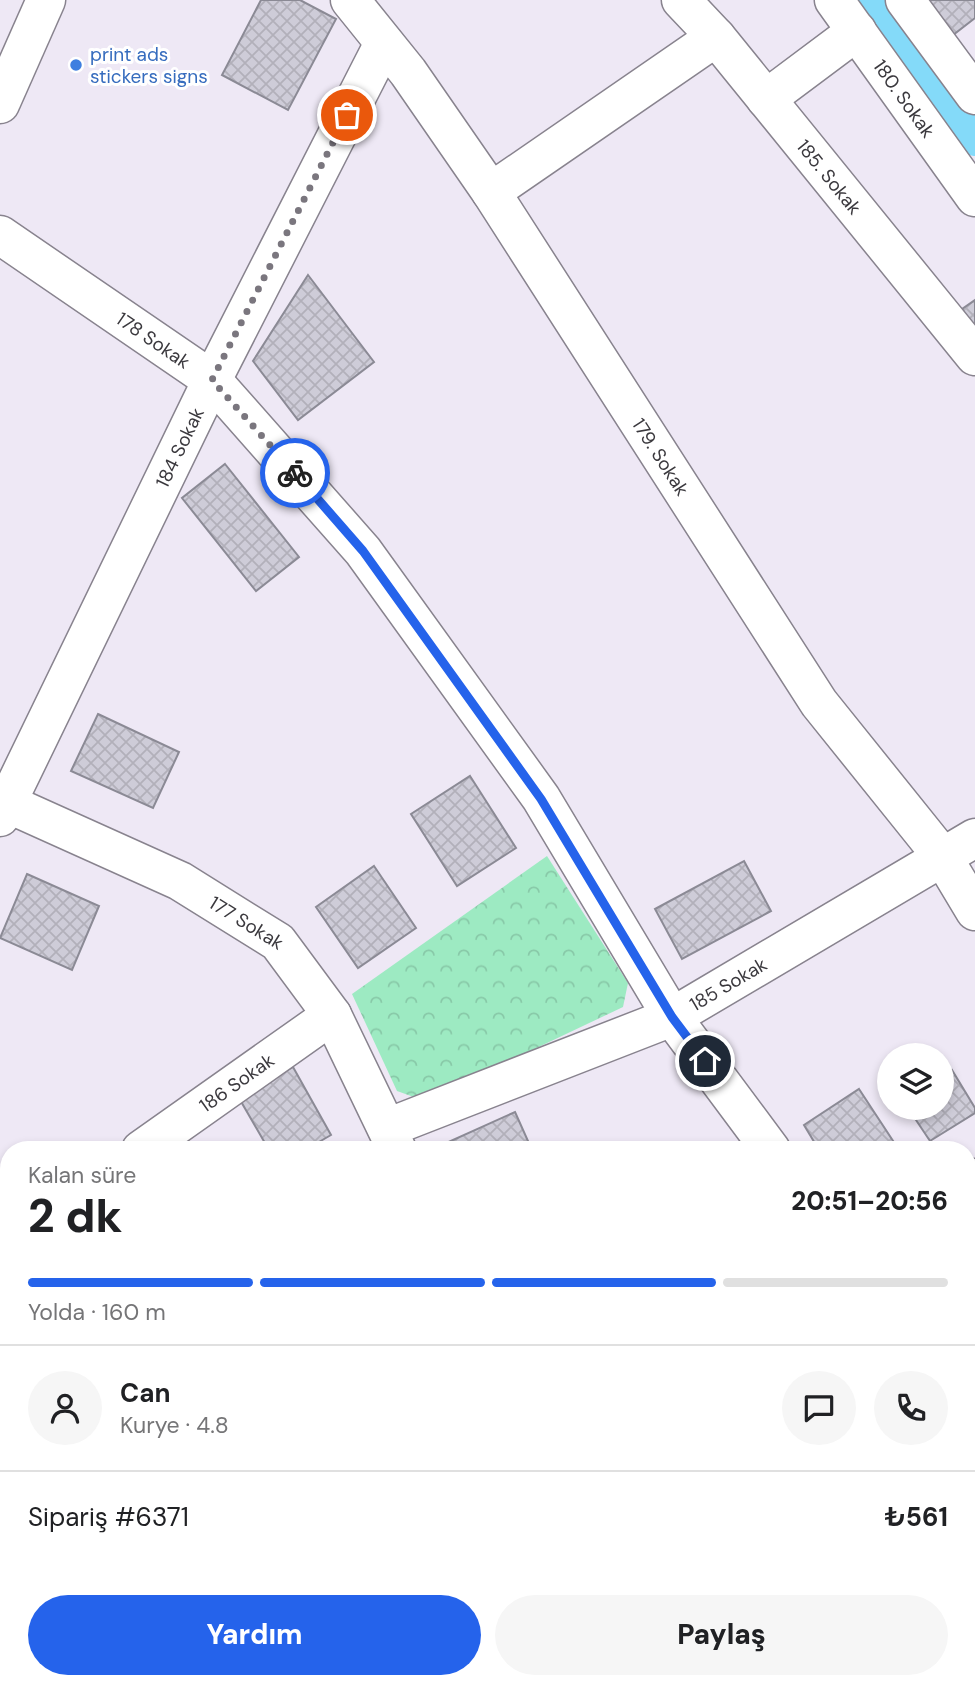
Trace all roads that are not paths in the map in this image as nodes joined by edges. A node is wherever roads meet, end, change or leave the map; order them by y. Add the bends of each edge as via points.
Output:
1 (46, 0) edge
2 (350, 0) edge
3 (681, 0) edge
4 (834, 0) edge
5 (905, 0) edge
6 (857, 31) junction
7 (716, 37) junction
8 (384, 43) junction
9 (975, 95) edge
10 (766, 99) junction
11 (0, 104) edge
12 (491, 192) junction
13 (975, 197) edge
14 (0, 235) edge
15 (975, 356) edge
16 (212, 380) junction
17 (2, 807) edge
18 (958, 847) edge
19 (975, 911) edge
20 (332, 1015) junction
21 (672, 1017) junction
22 (392, 1139) edge
23 (154, 1141) edge
24 (764, 1141) edge

1 - 11 street
2 - 8 street, 179. Sokak
3 - 7 street, 185. Sokak
4 - 6 street, 180. Sokak
5 - 9 street
6 - 10 street
6 - 13 street, 180. Sokak
7 - 10 street, 185. Sokak
7 - 12 street
8 - 12 street, 179. Sokak
8 - 16 street, 184 Sokak
10 - 15 street, 185. Sokak
12 - 18 street, 179. Sokak via 820,703
14 - 16 street, 178 Sokak
16 - 17 street, 184 Sokak
16 - 21 street, 178 Sokak via 363,551 541,799
17 - 20 street, 177 Sokak via 180,881 278,942
18 - 19 street, 179. Sokak
18 - 21 street, 185 Sokak
20 - 22 street, 177 Sokak
20 - 23 street, 186 Sokak
21 - 22 street, 185 Sokak
21 - 24 street, 178 Sokak

